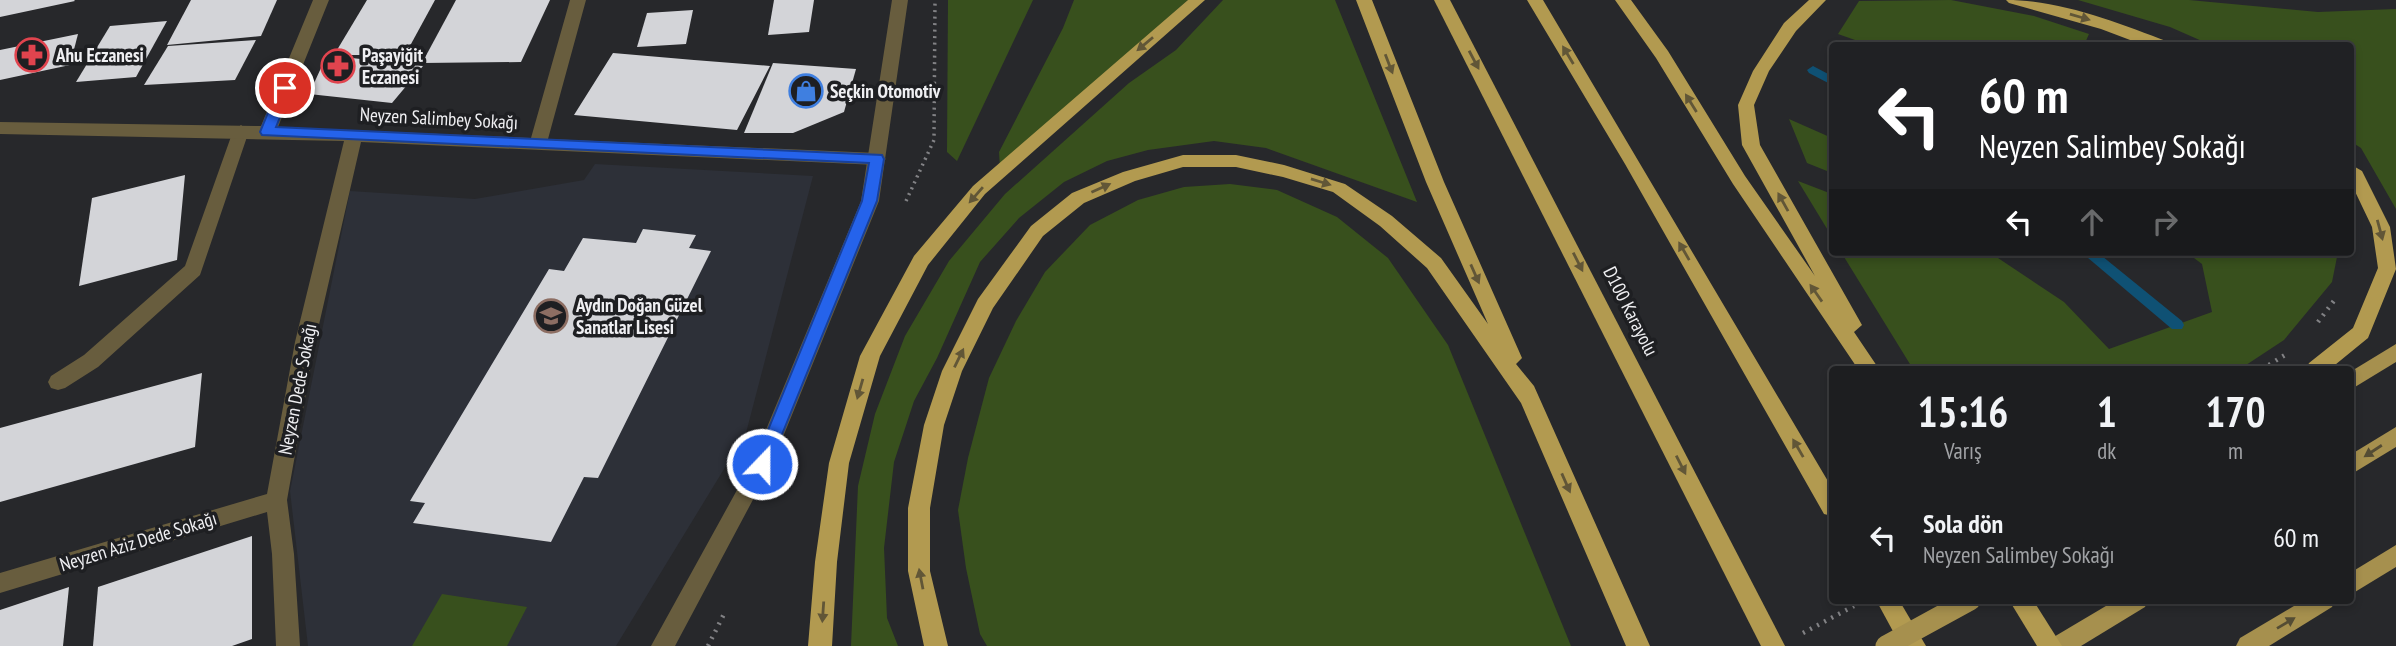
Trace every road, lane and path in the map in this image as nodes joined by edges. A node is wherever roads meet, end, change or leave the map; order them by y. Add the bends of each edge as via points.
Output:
1 (321, 0) edge
2 (578, 0) edge
3 (900, 0) edge
4 (1197, 0) edge
5 (1364, 0) edge
6 (1442, 0) edge
7 (1535, 0) edge
8 (1623, 0) edge
9 (1818, 0) edge
10 (2014, 0) edge
11 (2152, 42) edge
12 (0, 128) edge
13 (241, 131) junction
14 (267, 132) junction
15 (354, 135) junction
16 (538, 144) junction
17 (877, 159) junction
18 (2354, 173) edge
19 (2341, 291) dead end
20 (2315, 324) dead end
21 (2289, 352) dead end
22 (2396, 352) edge
23 (1867, 366) edge
24 (1873, 366) edge
25 (2267, 366) edge
26 (2320, 366) edge
27 (2354, 379) edge
28 (58, 382) dead end
29 (1528, 397) junction
30 (2396, 436) edge
31 (2354, 463) edge
32 (276, 499) junction
33 (1829, 502) edge
34 (2396, 555) edge
35 (2354, 582) edge
36 (0, 583) edge
37 (1857, 604) edge
38 (1889, 604) edge
39 (1963, 604) edge
40 (2023, 604) edge
41 (2131, 604) edge
42 (2317, 604) edge
43 (1799, 635) dead end
44 (288, 646) edge
45 (663, 646) edge
46 (821, 646) edge
47 (936, 646) edge
48 (1639, 646) edge
49 (1773, 646) edge
50 (1886, 646) edge
51 (1914, 646) edge
52 (2050, 646) edge
53 (2060, 646) edge
54 (2248, 646) edge

1 - 14 street
2 - 16 street
3 - 17 street
4 -> 46 highway via 979,190 921,261 870,356 839,463
5 -> 29 highway via 1435,182
6 -> 49 highway, D100 Karayolu
33 -> 7 highway
23 -> 8 highway
24 -> 9 highway via 1751,145 1746,105 1761,71 1790,27
10 -> 11 highway
12 - 13 street, Neyzen Salimbey Sokağı
13 - 14 street, Neyzen Salimbey Sokağı
13 - 28 street via 193,270 91,360
14 - 15 street, Neyzen Salimbey Sokağı
15 - 16 street, Neyzen Salimbey Sokağı
15 - 32 street, Neyzen Dede Sokağı via 305,342
16 - 17 street, Neyzen Salimbey Sokağı
17 - 45 street via 870,201 762,464
18 -> 26 highway via 2381,227 2387,268 2361,332
19 - 20 path
21 - 25 path
22 - 27 main road
47 -> 29 highway via 919,571 919,508 934,425 953,371 985,304 1037,231 1079,198 1129,176 1183,162 1236,161 1339,188 1434,263
29 -> 48 highway
30 -> 31 main road
32 - 36 street, Neyzen Aziz Dede Sokağı
32 - 44 street, Neyzen Dede Sokağı
34 - 35 main road
37 - 43 path
38 - 51 highway
39 - 50 main road, bridge
40 - 52 highway
41 - 53 main road
54 -> 42 main road

